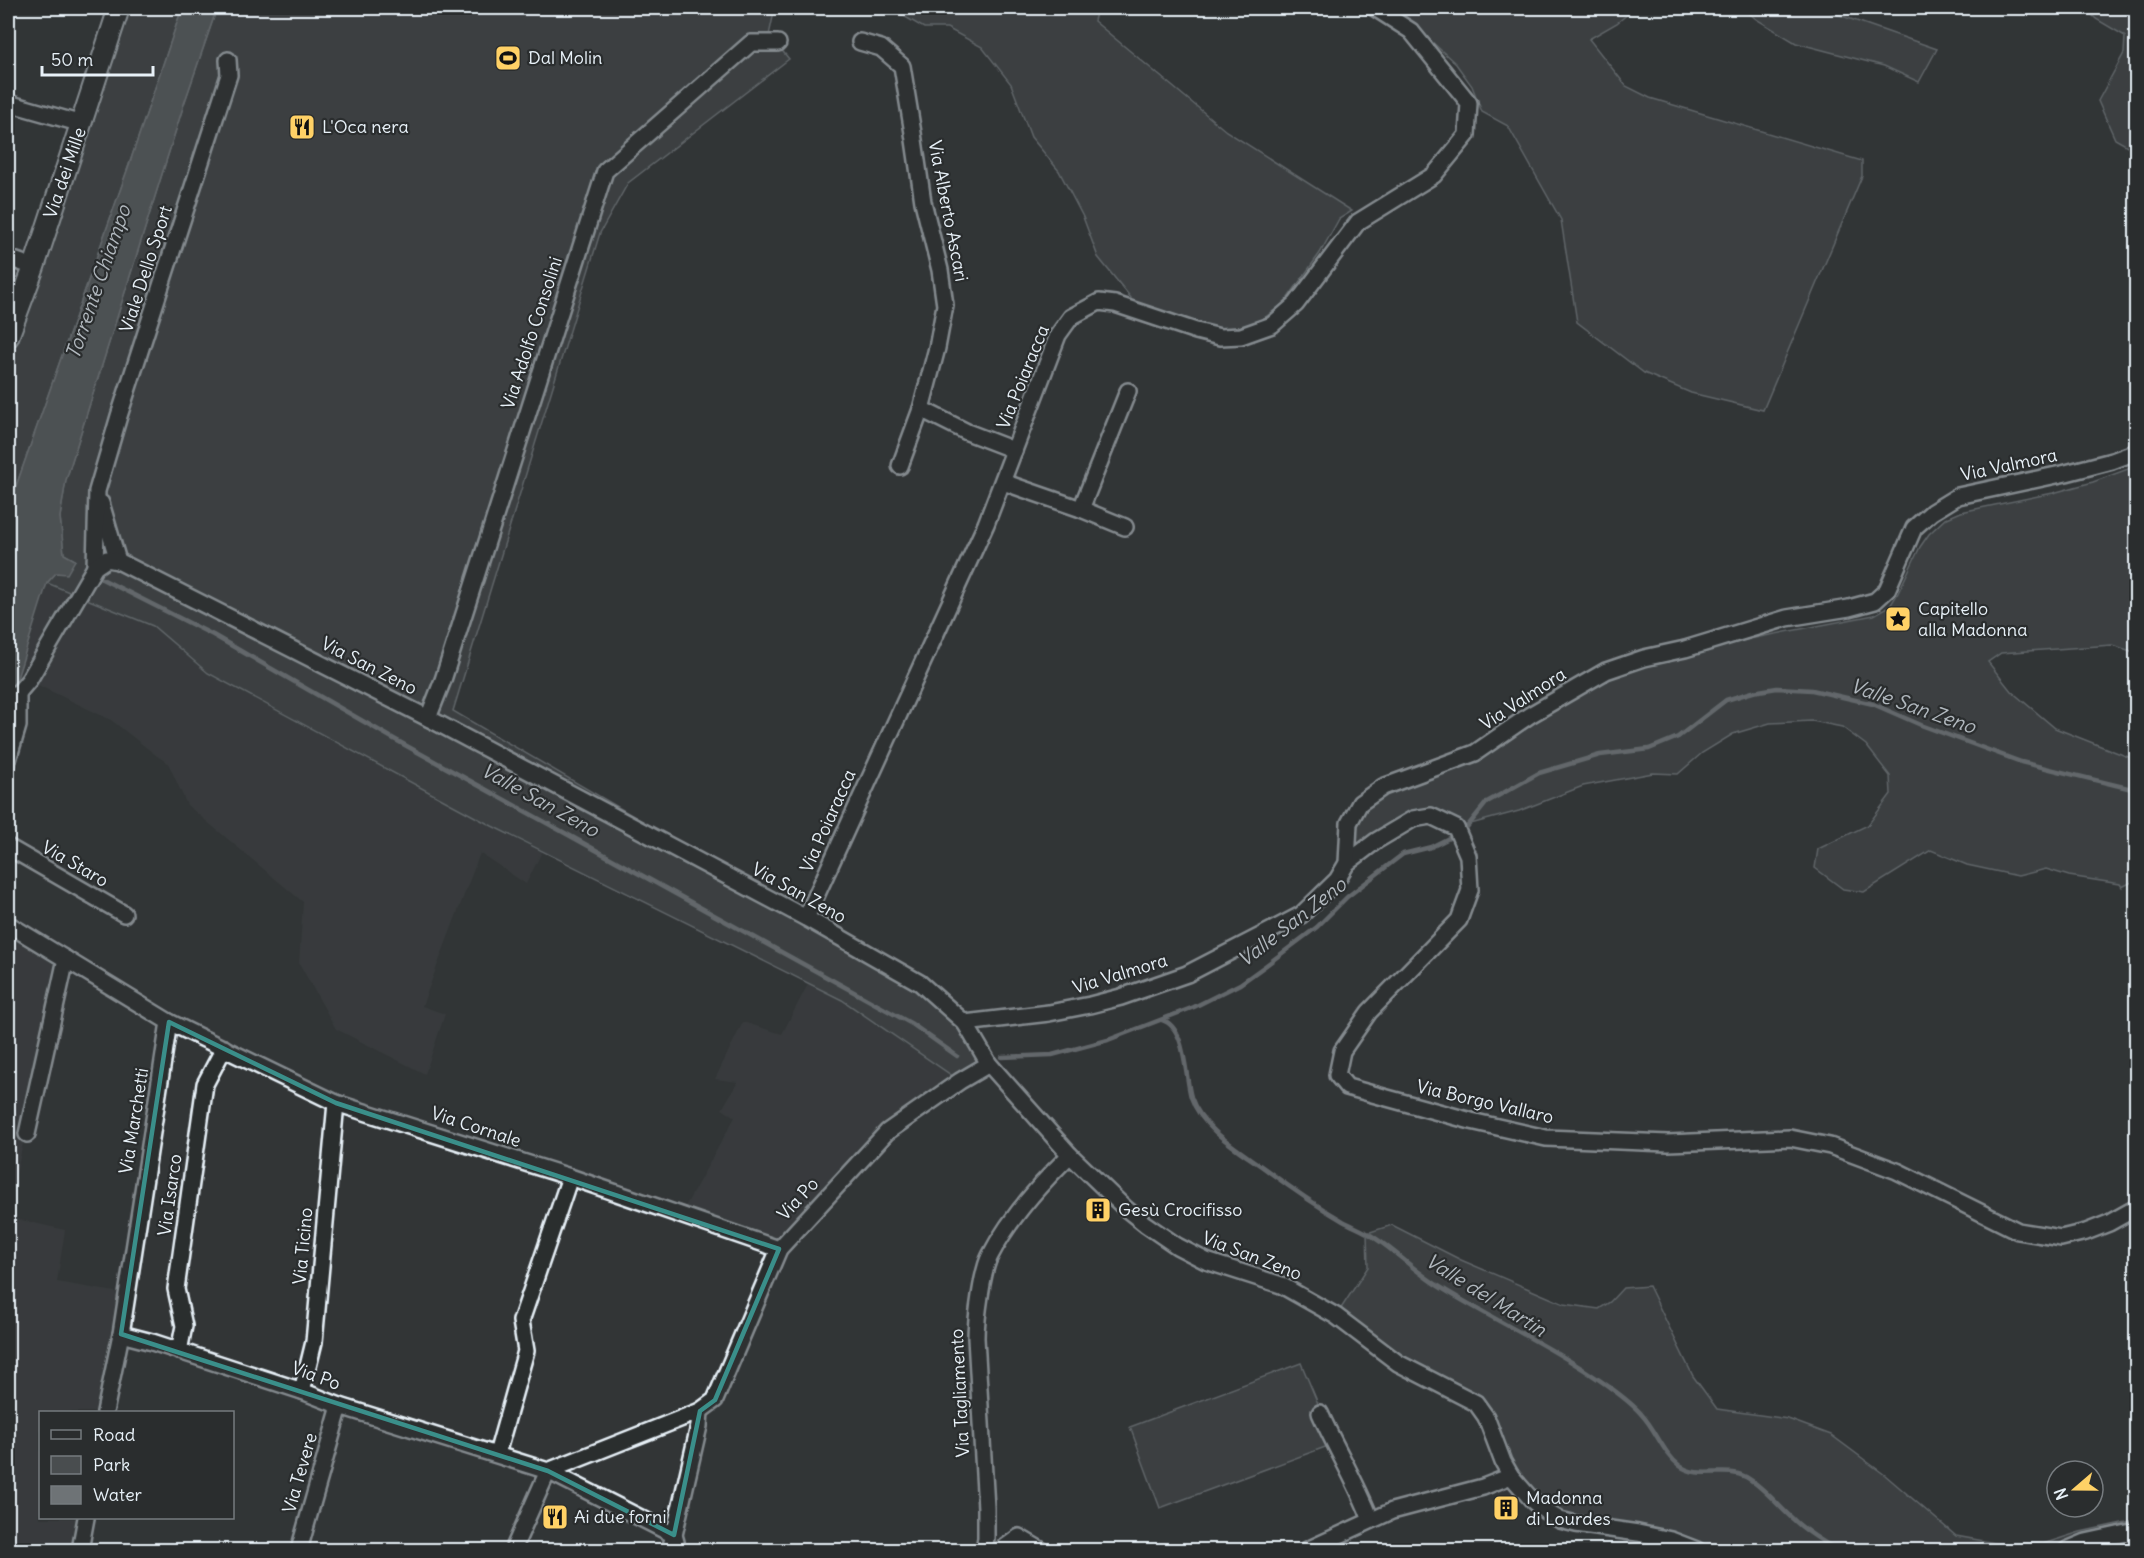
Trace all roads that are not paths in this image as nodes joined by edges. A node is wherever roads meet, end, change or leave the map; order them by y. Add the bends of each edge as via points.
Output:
1 (119, 8) edge
2 (1375, 8) edge
3 (860, 42) dead end
4 (778, 43) dead end
5 (228, 60) dead end
6 (8, 103) edge
7 (82, 124) junction
8 (8, 258) edge
9 (34, 267) junction
10 (8, 337) edge
11 (1128, 392) dead end
12 (921, 409) junction
13 (1014, 452) junction
14 (2136, 452) edge
15 (900, 466) dead end
16 (1003, 482) junction
17 (97, 491) junction
18 (1081, 509) junction
19 (1125, 527) dead end
20 (118, 561) junction
21 (95, 567) junction
22 (12, 694) edge
23 (428, 718) junction
24 (8, 760) edge
25 (8, 847) edge
26 (1347, 863) junction
27 (124, 914) dead end
28 (806, 918) junction
29 (8, 924) edge
30 (66, 959) junction
31 (169, 1022) junction
32 (965, 1023) junction
33 (224, 1048) junction
34 (989, 1064) junction
35 (336, 1103) junction
36 (27, 1134) dead end
37 (1070, 1155) junction
38 (570, 1177) junction
39 (2136, 1208) edge
40 (779, 1249) junction
41 (121, 1334) junction
42 (179, 1351) junction
43 (302, 1391) junction
44 (339, 1406) junction
45 (105, 1411) edge
46 (700, 1411) junction
47 (1320, 1413) dead end
48 (497, 1454) junction
49 (548, 1471) junction
50 (1511, 1476) junction
51 (86, 1519) edge
52 (1371, 1520) junction
53 (2136, 1531) edge
54 (674, 1535) junction
55 (80, 1551) edge
56 (299, 1551) edge
57 (513, 1551) edge
58 (670, 1551) edge
59 (678, 1551) edge
60 (984, 1551) edge
61 (1001, 1551) edge
62 (1041, 1551) edge
63 (1307, 1551) edge
64 (1697, 1551) edge
65 (2067, 1551) edge

1 - 7 main road, Via dei Mille
2 - 13 street, Via Poiaracca via 1411,31 1469,103 1467,135 1434,175 1358,222 1296,304 1272,325 1241,336 1220,337 1098,302 1071,317 1058,335
3 - 12 street, Via Alberto Ascari via 881,48 902,66 923,202 940,270 945,305
4 - 23 street, Via Adolfo Consolini via 751,43 605,171
5 - 17 street, Viale Dello Sport via 229,75
6 - 7 street
7 - 9 main road, Via dei Mille
8 - 9 street
9 - 10 main road, Via dei Mille
11 - 18 street
12 - 13 street
12 - 15 street, Via Alberto Ascari
13 - 16 street, Via Poiaracca
14 - 26 street, Via Valmora via 2066,473 1958,496 1914,528 1887,590 1875,601 1787,618 1606,671 1530,715 1475,753 1383,787 1360,803 1348,823
16 - 18 street
16 - 28 street, Via Poiaracca
17 - 20 street
17 - 21 street, Viale Dello Sport
18 - 19 street
20 - 21 street via 107,560
20 - 23 street, Via San Zeno
21 - 22 street via 29,680
22 - 24 street via 18,726
23 - 28 street, Via San Zeno
25 - 27 street, Via Staro
26 - 32 street, Via Valmora via 1337,880 1301,915 1187,974 1090,1005
26 - 39 street, Via Borgo Vallaro via 1413,819 1431,816 1456,828 1468,856 1470,890 1459,920 1369,1012 1342,1051 1337,1075 1347,1087 1546,1138 1668,1143 1790,1138 1830,1146 1897,1170 2018,1231 2061,1238 2109,1223
28 - 32 street, Via San Zeno via 920,983
29 - 30 street
30 - 31 street
30 - 36 street
31 - 33 street, Via Cornale
31 - 41 street, Via Marchetti
32 - 34 street, Via San Zeno
33 - 35 street, Via Cornale
33 - 42 street, Via Isarco via 205,1084 176,1289 184,1326
34 - 37 street, Via San Zeno
34 - 40 street, Via Po via 887,1132
35 - 38 street, Via Cornale
35 - 43 street, Via Ticino via 314,1342
37 - 50 street, Via San Zeno via 1125,1208 1177,1246 1206,1261 1281,1285 1336,1316 1398,1363 1476,1403
37 - 60 street, Via Tagliamento via 1022,1208 988,1258 976,1320 986,1508
38 - 40 street, Via Cornale
38 - 48 street via 521,1321 526,1351
40 - 46 street, Via Po via 715,1400
41 - 42 street, Via Po
41 - 45 street, Via Marchetti
42 - 43 street, Via Po
43 - 44 street, Via Po
44 - 48 street, Via Po
44 - 56 street, Via Tevere
46 - 49 street, Via Po
46 - 54 street
47 - 52 street
48 - 49 street, Via Po
49 - 54 street, Via Po
49 - 57 street
50 - 52 street
50 - 64 street, Via San Zeno via 1533,1501 1560,1520 1671,1540
51 - 55 street
52 - 63 street
53 - 65 street via 2086,1542
54 - 58 street
54 - 59 street
61 - 62 street via 1019,1537

